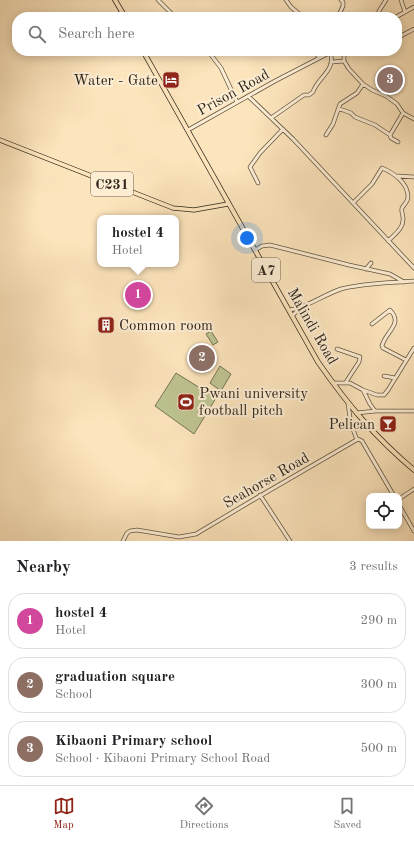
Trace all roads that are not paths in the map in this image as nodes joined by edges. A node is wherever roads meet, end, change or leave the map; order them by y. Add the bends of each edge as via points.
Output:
1 (115, 0) edge
2 (158, 0) edge
3 (286, 0) edge
4 (341, 0) edge
5 (386, 0) edge
6 (400, 0) edge
7 (414, 7) edge
8 (122, 12) edge
9 (170, 12) edge
10 (297, 12) edge
11 (340, 12) edge
12 (378, 12) edge
13 (405, 12) junction
14 (402, 14) edge
15 (414, 28) edge
16 (402, 35) edge
17 (147, 56) edge
18 (212, 56) edge
19 (323, 56) edge
20 (333, 56) edge
21 (344, 56) edge
22 (319, 58) joint
23 (344, 61) junction
24 (332, 62) junction
25 (363, 84) junction
26 (248, 96) junction
27 (237, 102) junction
28 (338, 109) junction
29 (403, 113) junction
30 (271, 118) junction
31 (414, 119) edge
32 (283, 129) junction
33 (188, 130) junction
34 (326, 134) dead end
35 (390, 135) junction
36 (0, 140) edge
37 (398, 142) dead end
38 (398, 176) junction
39 (414, 177) edge
40 (258, 183) dead end
41 (353, 203) junction
42 (228, 204) junction
43 (388, 241) junction
44 (255, 250) junction
45 (371, 263) dead end
46 (414, 268) edge
47 (366, 269) junction
48 (414, 281) edge
49 (404, 282) junction
50 (300, 308) junction
51 (290, 310) junction
52 (293, 316) junction
53 (372, 324) dead end
54 (414, 348) edge
55 (337, 349) dead end
56 (406, 360) junction
57 (384, 376) dead end
58 (395, 378) junction
59 (346, 382) junction
60 (332, 383) junction
61 (362, 390) junction
62 (348, 404) junction
63 (376, 411) junction
64 (414, 411) edge
65 (355, 413) junction
66 (357, 440) junction
67 (414, 470) edge
68 (414, 489) edge
69 (392, 493) edge
70 (260, 495) junction
71 (402, 497) edge
72 (402, 510) edge
73 (414, 532) edge
74 (123, 541) edge
75 (290, 541) edge

1 - 8 highway
2 - 9 street
3 - 10 street
4 - 11 street via 343,6
5 - 12 street
6 - 13 street
7 - 13 street
13 - 14 street
15 - 16 street
17 - 33 highway, Malindi Road / A7
18 - 27 street via 221,68
19 - 22 street, Prison Road
20 - 24 street
21 - 23 street
22 - 26 street, Prison Road
23 - 24 street
23 - 25 street
24 - 30 street via 313,92 304,95
25 - 28 street via 357,93 340,104
25 - 29 street via 386,96 397,104
26 - 27 street, Prison Road
26 - 30 street
27 - 33 street, Prison Road
28 - 34 street
28 - 35 street via 375,125
29 - 31 street
29 - 35 street
30 - 32 street
32 - 40 street via 250,167
32 - 41 street
33 - 42 highway, Malindi Road / A7
35 - 37 street
36 - 42 main road, C231 via 173,208 194,210
38 - 39 street
38 - 41 street via 382,168 372,184
38 - 43 street via 408,197 402,212 402,226
41 - 43 street
42 - 44 highway, Malindi Road / A7
43 - 46 street
44 - 47 street via 270,245
44 - 51 highway, Malindi Road / A7
45 - 47 street
47 - 49 street via 390,274
48 - 49 street
49 - 50 street via 341,289
50 - 51 street
50 - 52 street
51 - 52 highway, Malindi Road / A7
52 - 60 highway, Malindi Road / A7
53 - 56 street via 390,310 394,314 395,322 382,346
54 - 56 street
55 - 59 street via 360,357
56 - 58 street
57 - 58 street
58 - 61 street via 384,395 379,396
59 - 60 street
59 - 61 street
60 - 62 highway, Malindi Road / A7
61 - 63 street
62 - 65 highway, Malindi Road / A7
62 - 66 street
63 - 64 street
63 - 65 street
65 - 67 highway, Malindi Road / A7
66 - 69 street via 362,441
66 - 70 street, Seahorse Road
68 - 71 street
70 - 74 street, Seahorse Road via 196,534 180,537 137,530 127,533
70 - 75 street
72 - 73 street

